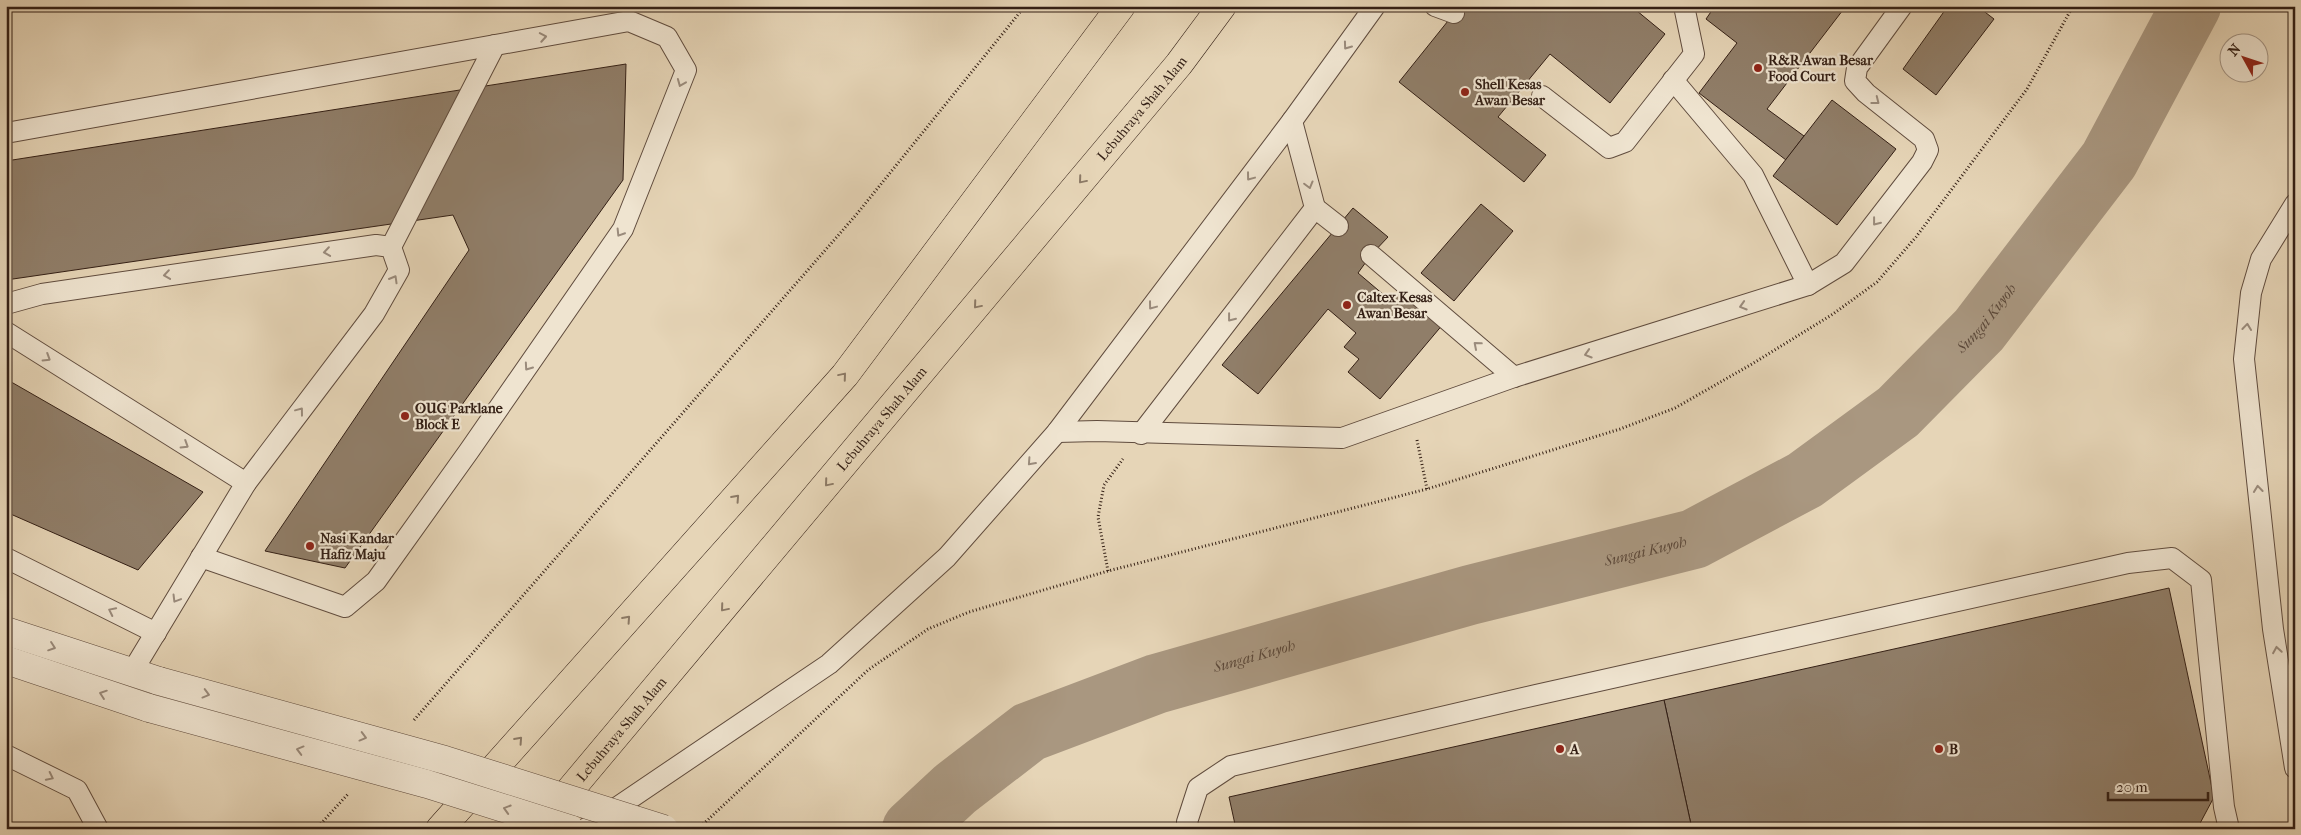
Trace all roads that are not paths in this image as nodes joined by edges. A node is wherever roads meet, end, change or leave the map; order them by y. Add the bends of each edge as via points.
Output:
1 (1121, 6) edge
2 (1222, 6) edge
3 (1375, 6) edge
4 (1436, 6) edge
5 (1684, 6) edge
6 (1902, 6) edge
7 (1454, 13) dead end
8 (495, 45) junction
9 (1673, 80) junction
10 (1542, 96) dead end
11 (1292, 121) junction
12 (6, 132) edge
13 (2295, 204) edge
14 (1316, 208) junction
15 (1338, 226) dead end
16 (391, 247) junction
17 (1371, 255) dead end
18 (1808, 285) junction
19 (6, 304) edge
20 (6, 332) edge
21 (1514, 377) junction
22 (1057, 432) junction
23 (1141, 434) junction
24 (246, 483) junction
25 (201, 557) junction
26 (6, 558) edge
27 (6, 631) edge
28 (156, 632) junction
29 (6, 660) edge
30 (132, 672) junction
31 (6, 755) edge
32 (2295, 768) edge
33 (98, 829) edge
34 (440, 829) edge
35 (538, 829) edge
36 (570, 829) edge
37 (585, 829) edge
38 (664, 829) edge
39 (1189, 829) edge
40 (2229, 829) edge

34 -> 1 highway via 845,375
2 -> 35 highway, Lebuhraya Shah Alam via 1180,64
3 -> 11 lane
4 - 7 lane
5 - 9 lane via 1694,54
6 -> 18 lane via 1857,68 1855,81 1924,139 1928,150 1844,263
8 - 12 lane
8 - 16 lane
8 -> 25 lane via 629,21 667,37 686,70 623,229 376,581 346,607
9 - 10 lane via 1625,142 1609,148
9 - 18 lane via 1753,175
11 -> 14 lane
11 -> 22 lane
32 -> 13 lane via 2273,629 2244,359 2251,294 2261,259
14 - 15 lane
14 -> 23 lane
16 -> 19 lane via 376,245 52,292
24 -> 16 lane via 374,314 399,270
21 -> 17 lane
18 -> 21 lane
20 -> 24 lane
21 - 23 lane via 1342,438
22 - 23 lane
22 -> 37 lane via 947,557 830,664
24 - 25 lane
25 -> 28 lane
28 -> 26 lane
27 -> 30 street
28 - 30 lane
36 -> 29 street, bridge via 427,784 149,708
30 -> 38 street, bridge via 445,760
31 -> 33 lane via 77,790
39 - 40 lane via 1187,822 1198,788 1231,766 2128,563 2172,558 2201,580 2224,807

